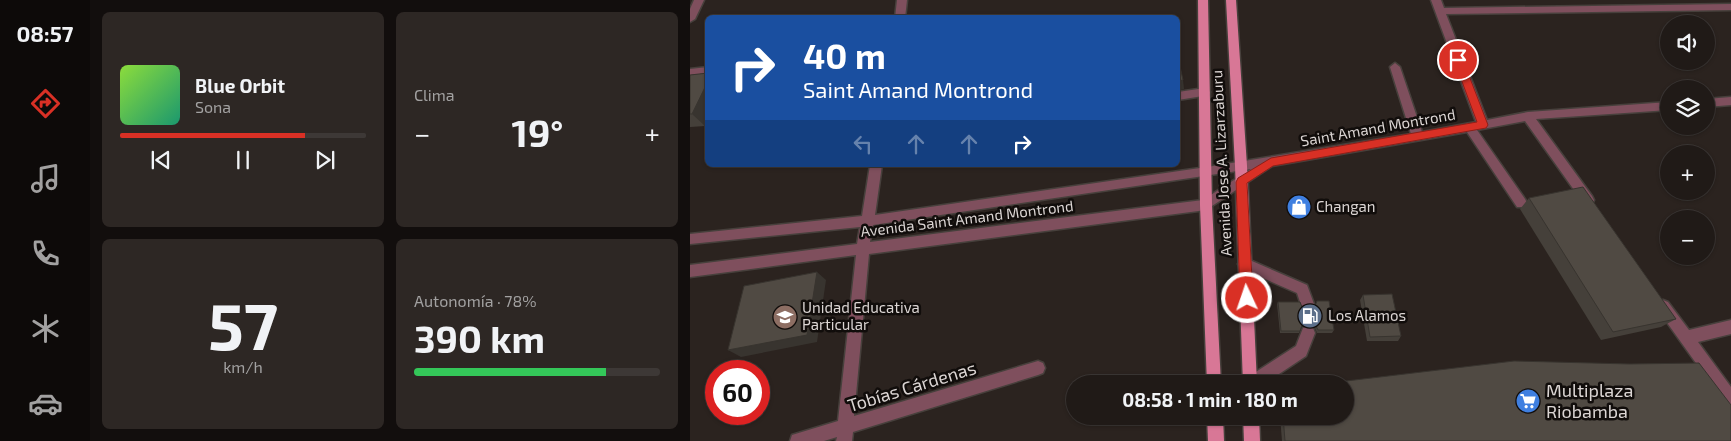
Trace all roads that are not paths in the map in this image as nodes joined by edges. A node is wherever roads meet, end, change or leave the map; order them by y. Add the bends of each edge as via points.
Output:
1 (699, 0) edge
2 (902, 0) edge
3 (1203, 0) edge
4 (1230, 0) edge
5 (1436, 0) edge
6 (1580, 0) edge
7 (1726, 0) edge
8 (1731, 7) edge
9 (1587, 10) junction
10 (1440, 11) junction
11 (900, 15) edge
12 (690, 19) edge
13 (1395, 67) dead end
14 (705, 71) edge
15 (690, 73) edge
16 (1205, 92) junction
17 (1180, 96) edge
18 (1731, 101) edge
19 (1715, 102) edge
20 (1660, 107) edge
21 (1528, 116) junction
22 (1483, 125) junction
23 (1470, 128) junction
24 (1418, 137) junction
25 (1271, 163) junction
26 (1242, 166) junction
27 (876, 167) edge
28 (1207, 172) junction
29 (1242, 182) junction
30 (1521, 203) dead end
31 (1206, 205) junction
32 (1596, 211) edge
33 (866, 221) junction
34 (690, 239) edge
35 (863, 249) junction
36 (1245, 264) junction
37 (690, 271) edge
38 (1658, 299) edge
39 (1307, 304) dead end
40 (1731, 327) edge
41 (1308, 333) dead end
42 (1686, 338) junction
43 (1038, 368) dead end
44 (1214, 375) edge
45 (1250, 375) edge
46 (1264, 375) edge
47 (1731, 400) edge
48 (1215, 425) edge
49 (1251, 425) edge
50 (845, 434) edge
51 (798, 441) edge
52 (1216, 441) edge
53 (1252, 441) edge

1 - 12 street
2 - 11 street
3 - 16 main road, Avenida Jose A. Lizarzaburu
4 - 26 main road, Avenida Jose A. Lizarzaburu
5 - 10 street
6 - 9 street
7 - 8 street
8 - 9 street
9 - 10 street
10 - 22 street
13 - 24 street
14 - 15 street
16 - 17 street
16 - 28 main road, Avenida Jose A. Lizarzaburu
18 - 19 street
20 - 21 street, Saint Amand Montrond
21 - 22 street, Saint Amand Montrond
21 - 32 street
22 - 23 street, Saint Amand Montrond
23 - 24 street, Saint Amand Montrond
23 - 30 street
24 - 25 street, Saint Amand Montrond
25 - 26 street, Saint Amand Montrond
25 - 29 street, Saint Amand Montrond
26 - 28 street, Avenida Saint Amand Montrond
26 - 29 main road, Avenida Jose A. Lizarzaburu
27 - 33 street
28 - 31 main road, Avenida Jose A. Lizarzaburu
28 - 33 street, Avenida Saint Amand Montrond
29 - 31 street, Avenida Saint Amand Montrond
29 - 36 main road, Avenida Jose A. Lizarzaburu
31 - 35 street, Avenida Saint Amand Montrond
31 - 44 main road, Avenida Jose A. Lizarzaburu
33 - 34 street, Avenida Saint Amand Montrond
33 - 35 street
35 - 37 street, Avenida Saint Amand Montrond
35 - 50 street
36 - 39 street via 1302,289
36 - 45 main road, Avenida Jose A. Lizarzaburu
38 - 42 street
40 - 42 street
41 - 46 street via 1301,351
42 - 47 street
43 - 50 street, Tobías Cárdenas
48 - 52 main road
49 - 53 main road
50 - 51 street, Tobías Cárdenas

